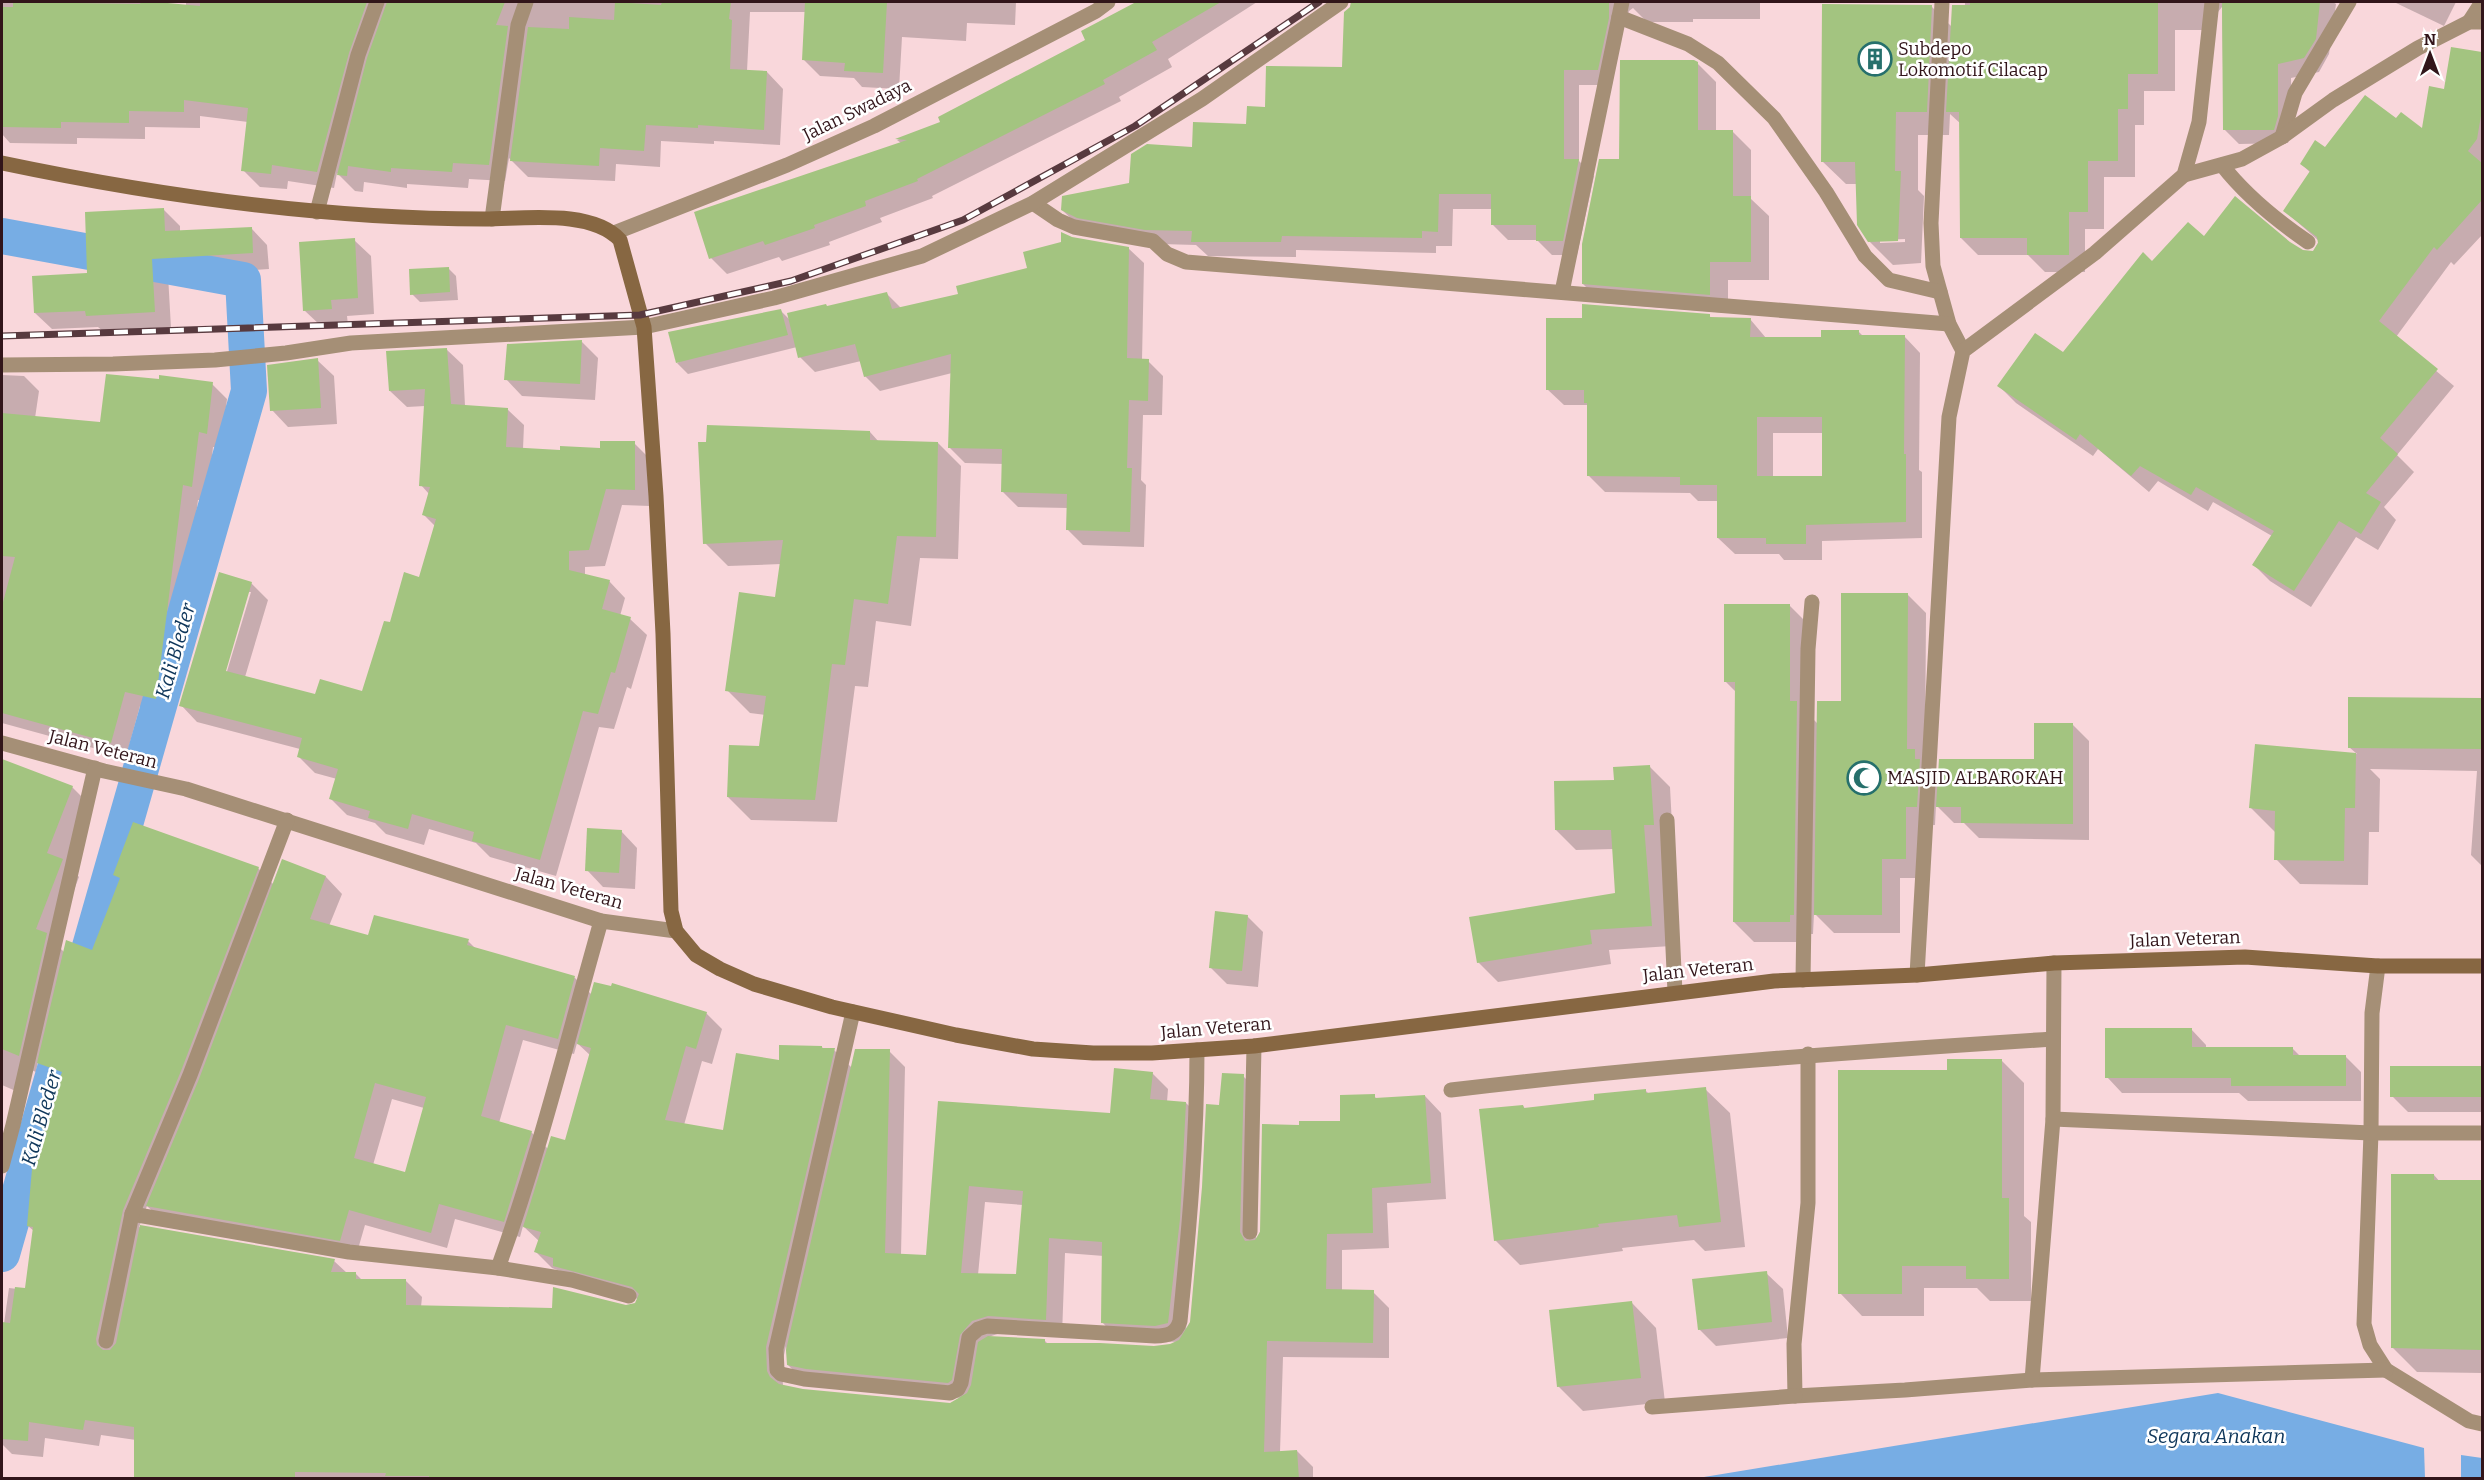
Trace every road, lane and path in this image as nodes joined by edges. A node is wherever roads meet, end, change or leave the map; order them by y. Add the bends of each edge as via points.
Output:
1 (377, 2) edge
2 (526, 2) edge
3 (1108, 2) edge
4 (1341, 2) edge
5 (1942, 2) edge
6 (2212, 2) edge
7 (2349, 2) edge
8 (2482, 2) edge
9 (1621, 9) edge
10 (2476, 22) edge
11 (2282, 137) junction
12 (2, 163) edge
13 (2222, 165) junction
14 (2184, 175) junction
15 (1033, 203) junction
16 (317, 212) junction
17 (492, 219) junction
18 (614, 233) junction
19 (2308, 242) dead end
20 (1562, 292) junction
21 (1940, 292) junction
22 (1948, 324) junction
23 (644, 327) junction
24 (1963, 351) junction
25 (2, 365) edge
26 (1812, 602) dead end
27 (2, 743) edge
28 (100, 770) junction
29 (287, 820) junction
30 (1667, 820) dead end
31 (602, 921) junction
32 (676, 931) junction
33 (2054, 963) junction
34 (2378, 966) junction
35 (2482, 966) edge
36 (1917, 975) junction
37 (1803, 980) junction
38 (1675, 992) junction
39 (853, 1012) junction
40 (2053, 1039) junction
41 (1254, 1046) junction
42 (1197, 1050) junction
43 (1809, 1054) junction
44 (1451, 1090) dead end
45 (2053, 1119) junction
46 (2371, 1133) junction
47 (2482, 1133) edge
48 (2, 1166) edge
49 (132, 1214) junction
50 (1250, 1232) dead end
51 (498, 1268) junction
52 (629, 1296) dead end
53 (106, 1341) dead end
54 (2386, 1370) junction
55 (2032, 1380) junction
56 (1795, 1395) junction
57 (1652, 1407) dead end
58 (2482, 1424) edge

1 - 16 street via 358,55
2 - 17 street via 518,25
3 - 18 street, Jalan Swadaya via 874,126
4 - 15 street via 1202,99
5 - 21 street via 1931,223 1933,266
6 - 14 street via 2199,122
7 - 11 street via 2295,93
8 - 10 street
9 - 20 street
9 - 21 street via 1719,63 1774,118 1827,192 1865,256 1889,280
10 - 11 street via 2394,62
11 - 13 street via 2242,159
12 - 16 main road via 58,175
13 - 14 street
13 - 19 street via 2238,185
14 - 24 street via 2095,253
15 - 20 street via 1074,227 1153,241 1167,254 1186,262
15 - 23 street via 922,256 774,298
16 - 17 main road
17 - 18 main road via 580,219
18 - 23 main road via 620,240
20 - 22 street
21 - 22 street
22 - 24 street
23 - 25 street via 351,343 215,360
23 - 32 main road via 662,622 671,910
24 - 36 street via 1949,417
26 - 37 street
27 - 28 street, Jalan Veteran
28 - 29 street, Jalan Veteran via 186,789
28 - 48 street
29 - 31 street, Jalan Veteran
29 - 49 street via 190,1075
30 - 38 street
31 - 32 street, Jalan Veteran
31 - 51 street via 515,1222
32 - 39 main road, Jalan Veteran via 696,955 720,969 754,984
33 - 34 main road, Jalan Veteran via 2245,957
33 - 36 main road, Jalan Veteran
33 - 40 street
34 - 35 main road, Jalan Veteran
34 - 46 street via 2372,1013
36 - 37 main road, Jalan Veteran
37 - 38 main road, Jalan Veteran
38 - 41 main road, Jalan Veteran
39 - 42 main road, Jalan Veteran via 1033,1049 1093,1053
39 - 42 street via 776,1349 777,1370 804,1379 950,1393 961,1383 969,1337 987,1326 1155,1336 1173,1332 1180,1321 1190,1218
40 - 43 street
40 - 45 street
41 - 42 main road, Jalan Veteran
41 - 50 street
43 - 44 street
43 - 56 street via 1808,1203 1794,1344
45 - 46 street
45 - 55 street
46 - 47 street
46 - 54 street via 2364,1324 2370,1345
49 - 51 street via 349,1252
49 - 53 street
51 - 52 street via 572,1280
54 - 55 street
54 - 58 street via 2469,1421
55 - 56 street
56 - 57 street

